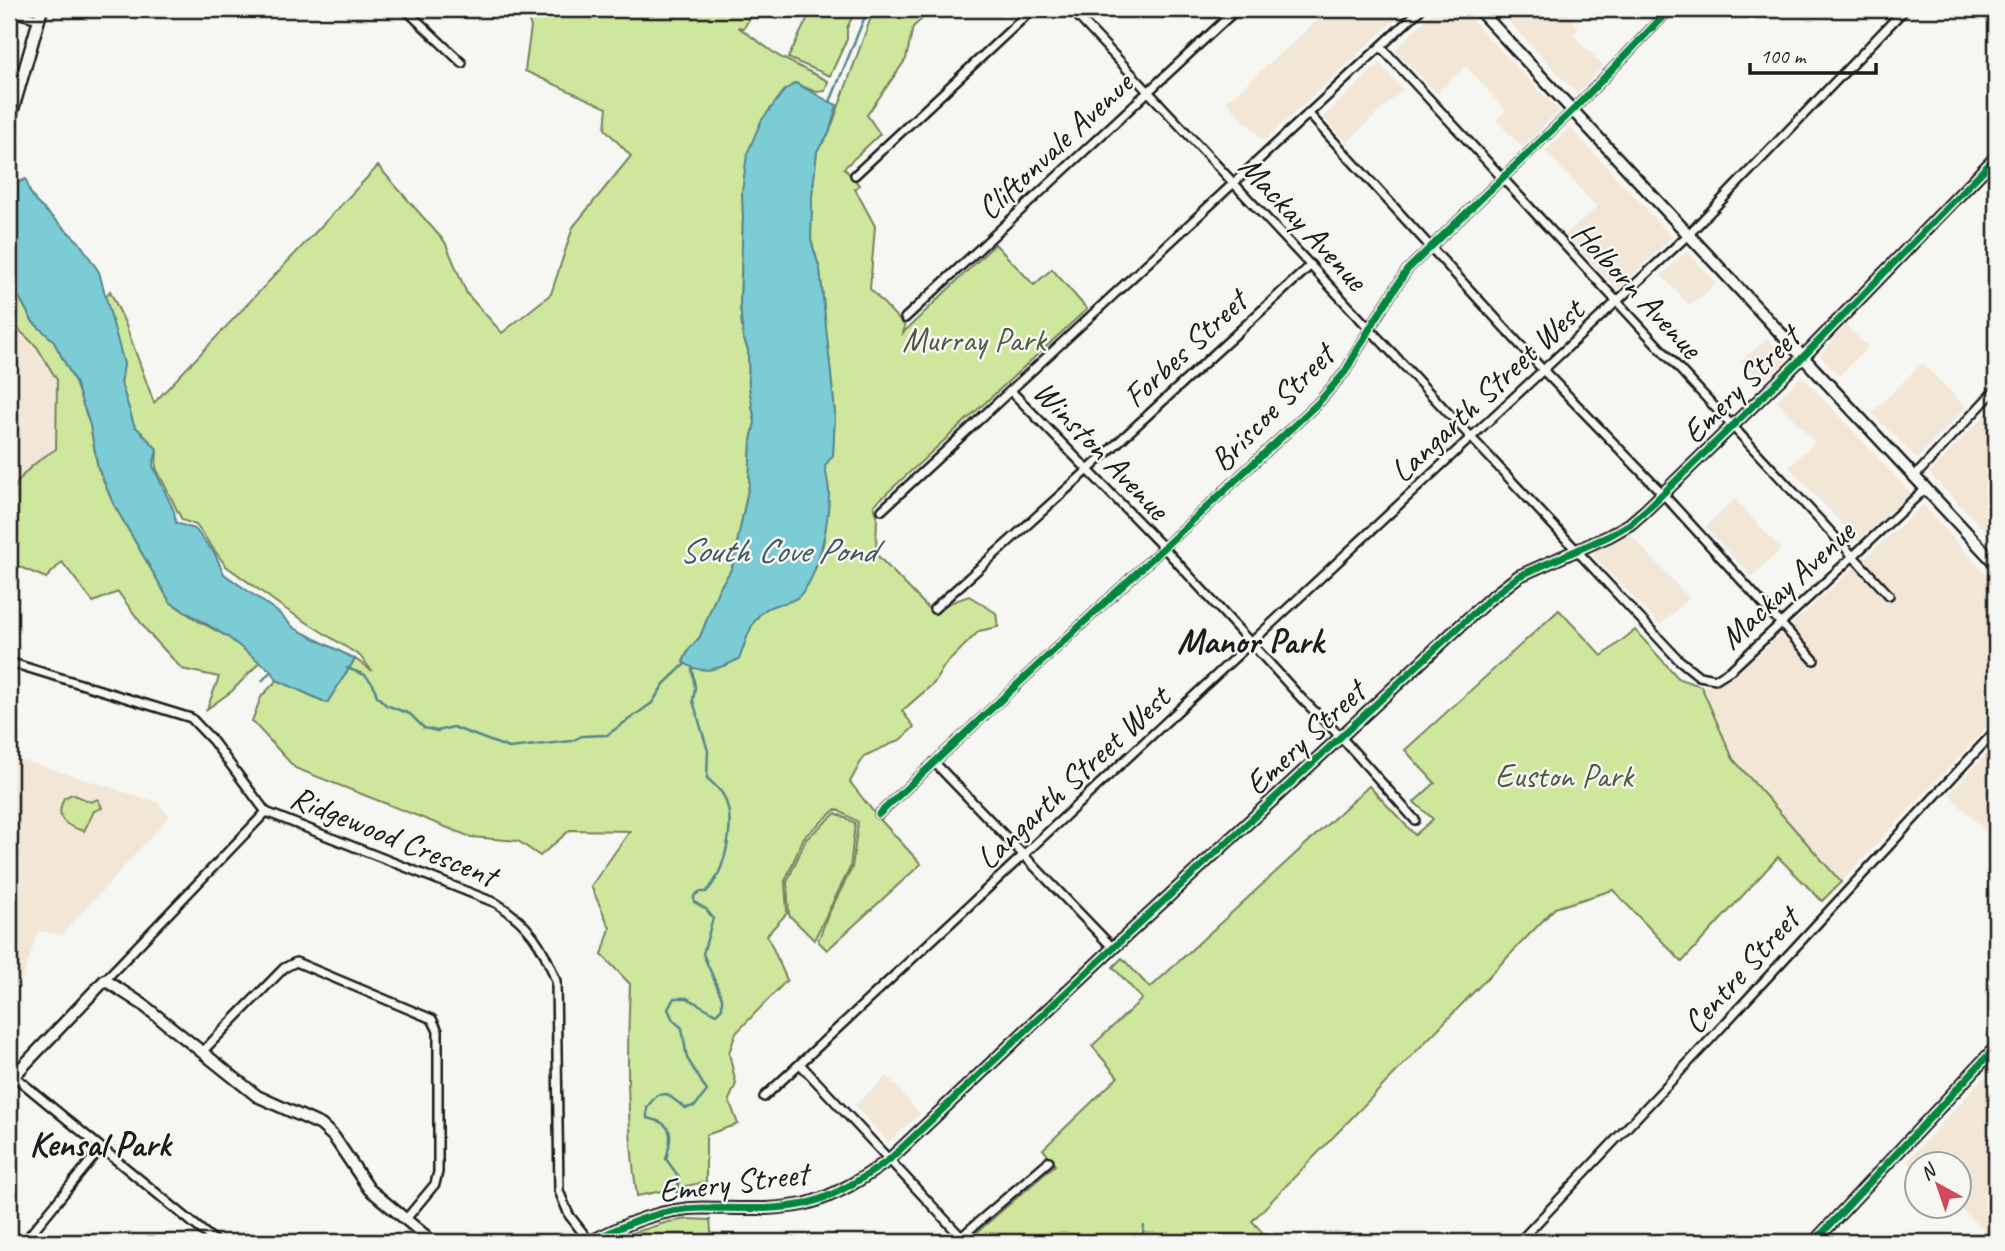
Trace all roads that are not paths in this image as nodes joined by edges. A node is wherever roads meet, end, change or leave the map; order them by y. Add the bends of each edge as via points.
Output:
1 (405, 9) edge
2 (1033, 9) edge
3 (1071, 9) edge
4 (1237, 9) edge
5 (1420, 9) edge
6 (1478, 9) edge
7 (1670, 9) edge
8 (1905, 9) edge
9 (9, 11) edge
10 (41, 14) edge
11 (1381, 47) junction
12 (462, 63) dead end
13 (1148, 92) junction
14 (1573, 110) junction
15 (1308, 113) junction
16 (9, 123) edge
17 (1996, 157) edge
18 (855, 176) dead end
19 (1502, 177) junction
20 (1234, 182) junction
21 (1689, 234) junction
22 (1430, 247) junction
23 (1311, 265) junction
24 (1617, 302) junction
25 (905, 318) dead end
26 (1370, 328) junction
27 (1803, 357) junction
28 (1544, 370) junction
29 (1996, 390) edge
30 (1011, 391) junction
31 (1733, 426) junction
32 (1471, 438) junction
33 (1088, 470) junction
34 (1915, 476) junction
35 (1926, 488) junction
36 (1663, 494) junction
37 (882, 510) dead end
38 (1164, 548) junction
39 (1576, 551) junction
40 (1852, 556) junction
41 (1994, 558) edge
42 (1889, 595) dead end
43 (934, 609) dead end
44 (1780, 622) junction
45 (1251, 643) junction
46 (1814, 660) dead end
47 (9, 662) edge
48 (1996, 730) edge
49 (1341, 737) junction
50 (934, 762) junction
51 (266, 812) junction
52 (880, 814) dead end
53 (1415, 820) dead end
54 (1023, 857) junction
55 (1113, 948) junction
56 (105, 980) junction
57 (1996, 1047) edge
58 (202, 1052) junction
59 (800, 1064) junction
60 (11, 1078) edge
61 (764, 1097) dead end
62 (102, 1148) junction
63 (890, 1159) junction
64 (1049, 1161) dead end
65 (406, 1219) junction
66 (963, 1240) edge
67 (24, 1242) edge
68 (216, 1242) edge
69 (433, 1242) edge
70 (590, 1242) edge
71 (1518, 1242) edge
72 (1814, 1242) edge

1 - 12 street
2 - 18 street
3 - 13 street, Mackay Avenue
4 - 13 street, Cliftonvale Avenue
5 - 11 street
6 - 14 street
7 - 14 street, Briscoe Street
8 - 21 street, Langarth Street West
9 - 10 street
10 - 16 street
11 - 15 street
11 - 19 street, Holborn Avenue
13 - 20 street, Mackay Avenue
13 - 25 street, Cliftonvale Avenue
14 - 19 street, Briscoe Street
14 - 21 street
15 - 20 street
15 - 22 street
17 - 27 street, Emery Street
19 - 22 street, Briscoe Street
19 - 24 street, Holborn Avenue
20 - 23 street, Mackay Avenue
20 - 30 street
21 - 24 street, Langarth Street West
21 - 27 street
22 - 26 street, Briscoe Street via 1407,270
22 - 28 street
23 - 26 street, Mackay Avenue
23 - 33 street, Forbes Street
24 - 28 street, Langarth Street West
24 - 31 street, Holborn Avenue
26 - 32 street, Mackay Avenue
26 - 38 street, Briscoe Street via 1345,372 1318,403
27 - 31 street, Emery Street
27 - 34 street
28 - 32 street, Langarth Street West
28 - 36 street
29 - 34 street
30 - 33 street, Winston Avenue
30 - 37 street
31 - 36 street, Emery Street
31 - 40 street, Holborn Avenue
32 - 39 street, Mackay Avenue
32 - 45 street, Langarth Street West
33 - 38 street, Winston Avenue
33 - 43 street, Forbes Street
34 - 35 street
35 - 40 street, Mackay Avenue
35 - 41 street
36 - 39 street, Emery Street via 1630,524
36 - 44 street
38 - 45 street, Winston Avenue
38 - 50 street, Briscoe Street
39 - 44 street, Mackay Avenue via 1699,676 1716,679 1732,669
39 - 49 street, Emery Street via 1502,588
40 - 42 street, Holborn Avenue
40 - 44 street, Mackay Avenue
44 - 46 street
45 - 49 street, Winston Avenue
45 - 54 street, Langarth Street West
47 - 51 street via 191,718
48 - 71 street, Centre Street
49 - 53 street, Winston Avenue
49 - 55 street, Emery Street
50 - 52 street, Briscoe Street
50 - 54 street
51 - 56 street, Ridgewood Crescent
51 - 70 street, Ridgewood Crescent via 496,903 525,926 547,957 555,981 559,1191 569,1215
54 - 55 street
54 - 59 street, Langarth Street West
55 - 63 street, Emery Street
56 - 58 street
56 - 60 street, Ridgewood Crescent
57 - 72 street
58 - 65 street via 257,1096 321,1125 369,1189
58 - 65 street via 284,968 296,962 432,1019 438,1031 438,1172 435,1184
59 - 61 street, Langarth Street West
59 - 63 street
60 - 62 street, Ridgewood Crescent
62 - 67 street
62 - 68 street, Ridgewood Crescent
63 - 66 street
63 - 70 street, Emery Street via 852,1184 804,1204 657,1213
64 - 66 street
65 - 69 street

